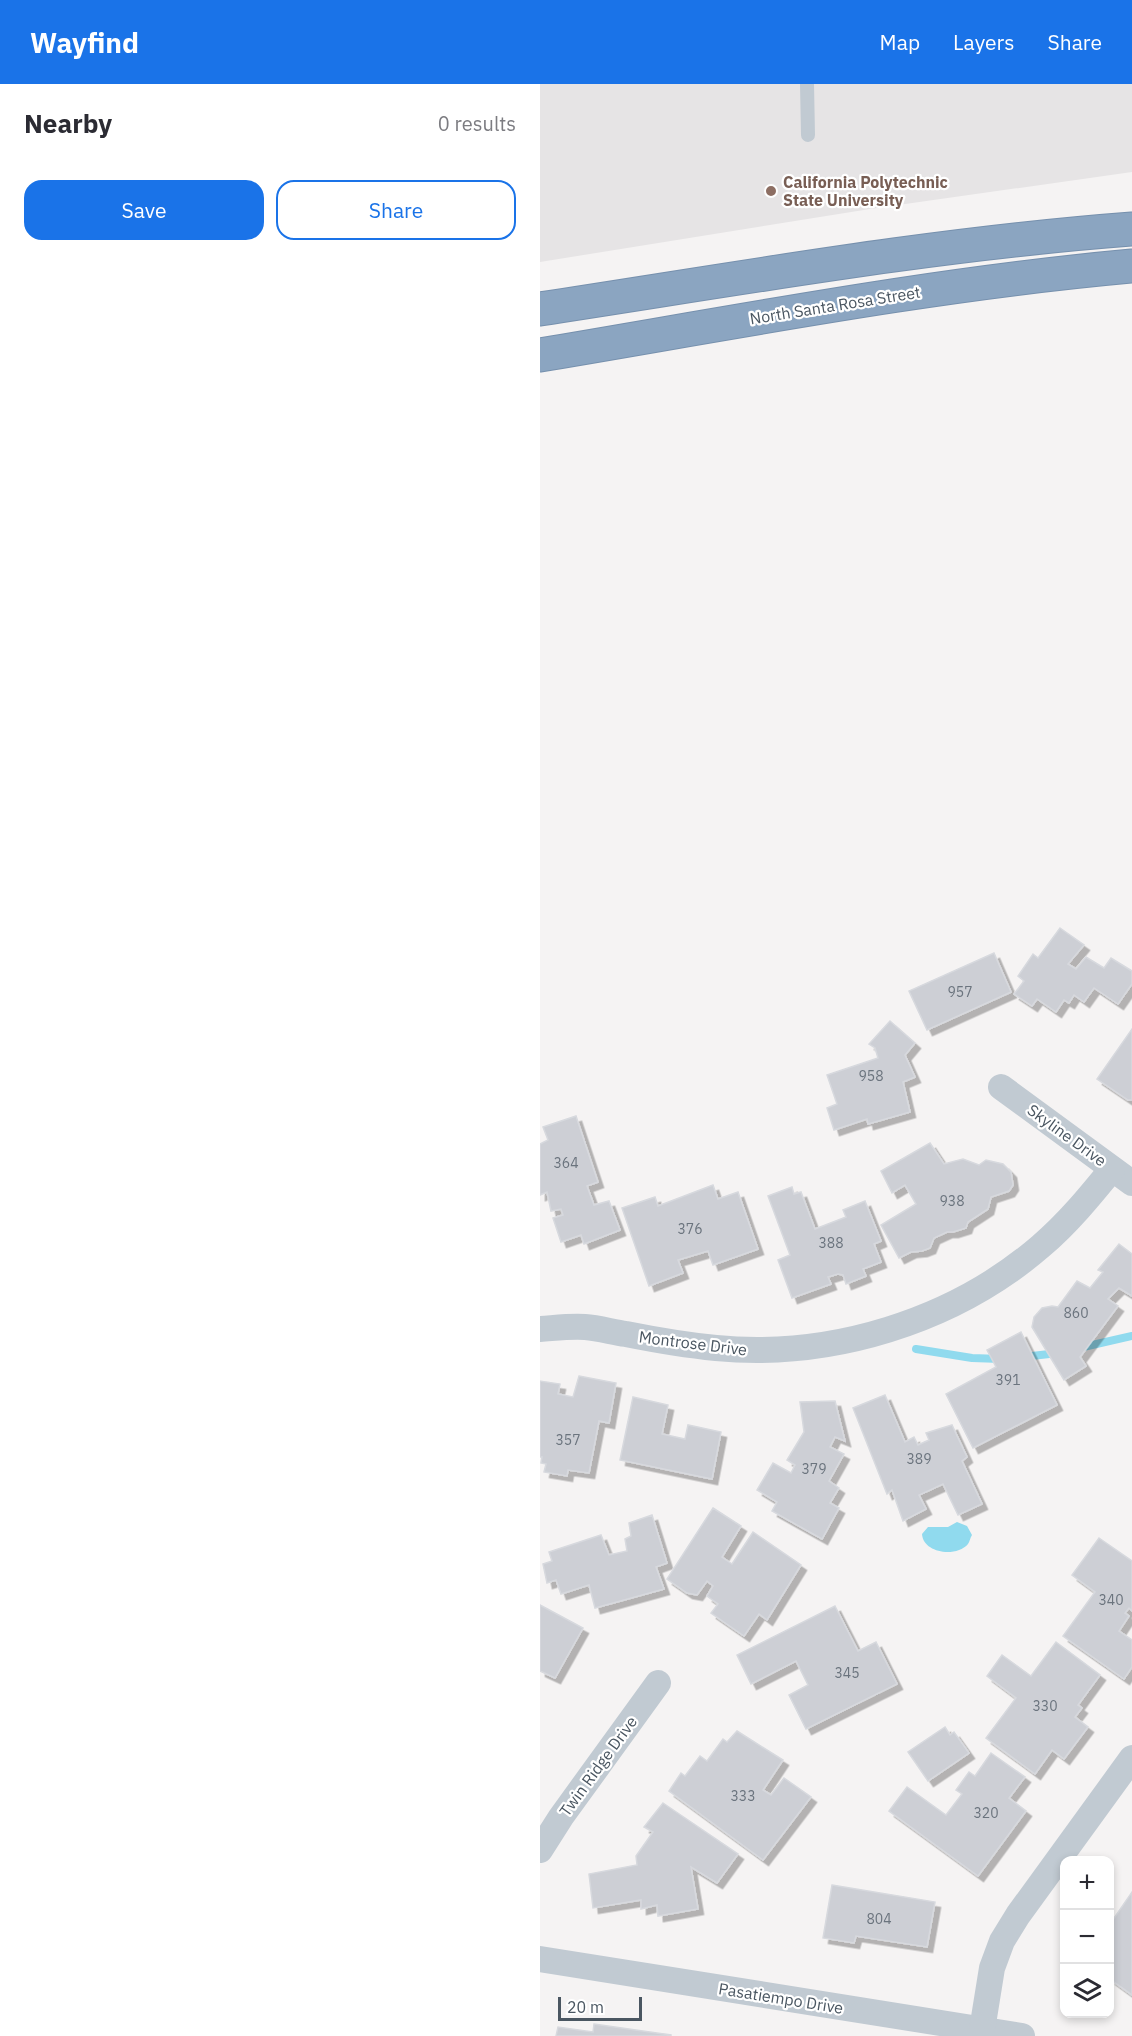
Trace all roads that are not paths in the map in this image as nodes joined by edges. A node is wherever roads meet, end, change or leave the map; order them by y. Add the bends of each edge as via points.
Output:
1 (807, 84) edge
2 (808, 135) dead end
3 (1132, 229) edge
4 (1132, 266) edge
5 (540, 309) edge
6 (540, 355) edge
7 (1001, 1087) dead end
8 (1112, 1169) junction
9 (1132, 1184) edge
10 (540, 1329) edge
11 (658, 1683) dead end
12 (1132, 1758) edge
13 (540, 1850) edge
14 (540, 1959) edge
15 (982, 2030) junction
16 (1022, 2036) edge

1 - 2 lane
3 - 5 highway via 922,250
4 - 6 highway, North Santa Rosa Street via 910,293
7 - 8 street, Skyline Drive
8 - 9 street, Skyline Drive
8 - 10 street, Montrose Drive via 1078,1210 1040,1246 997,1278 941,1309 850,1340 798,1349 744,1351 691,1346 587,1327
11 - 13 street, Twin Ridge Drive
12 - 15 street via 1002,1941 992,1968
14 - 15 street, Pasatiempo Drive
15 - 16 street, Pasatiempo Drive

